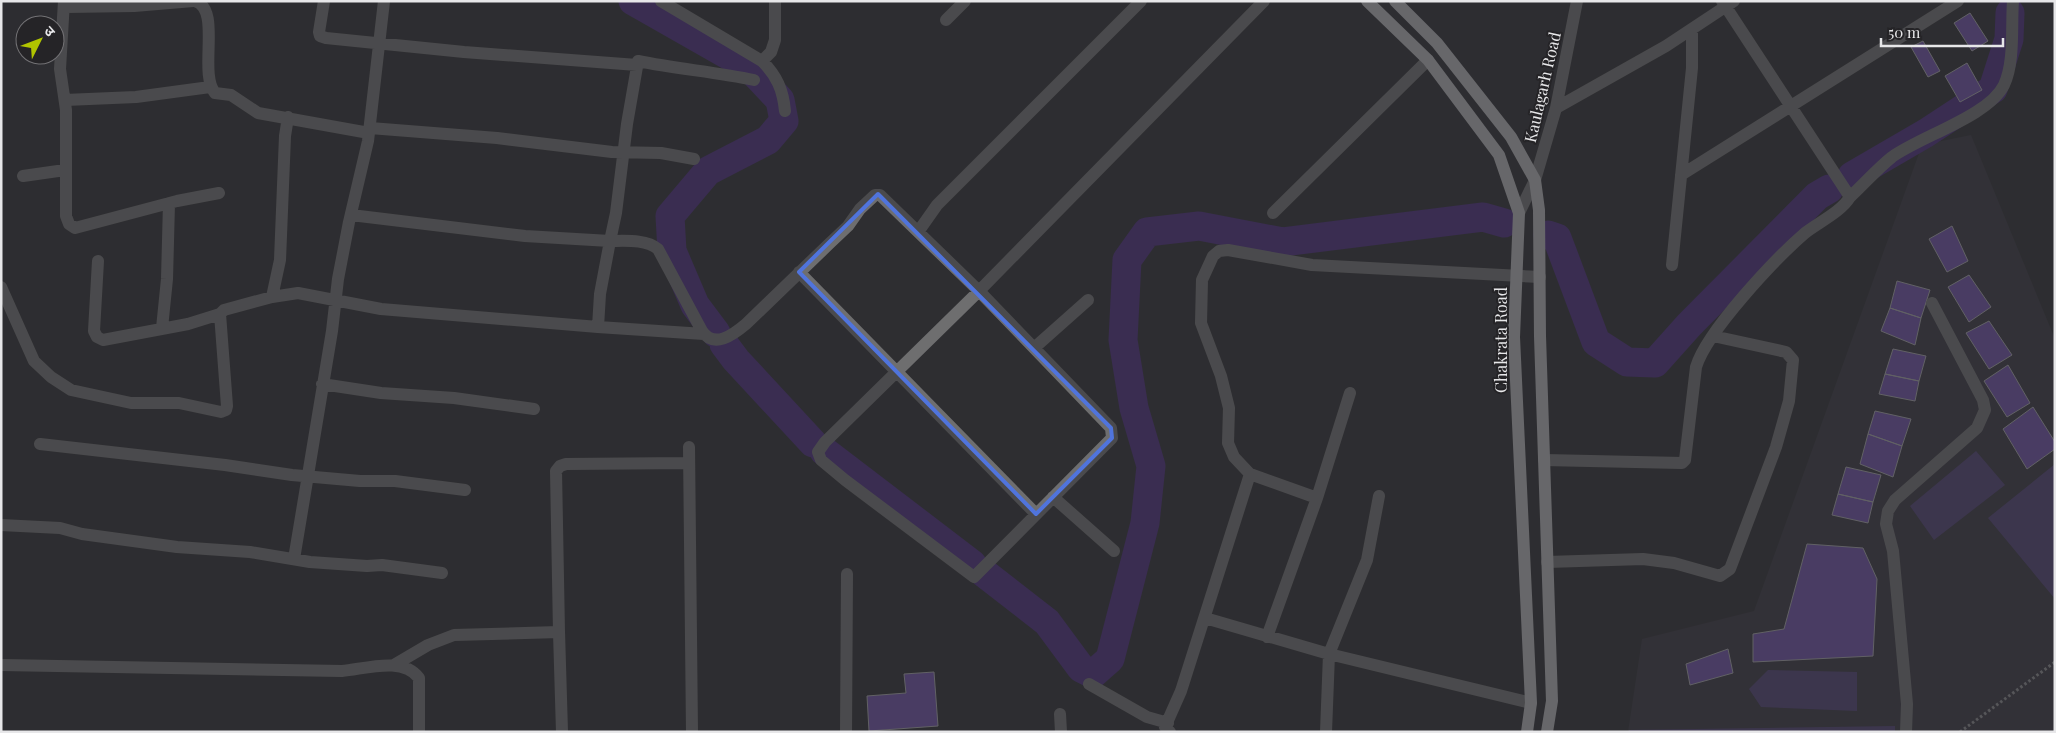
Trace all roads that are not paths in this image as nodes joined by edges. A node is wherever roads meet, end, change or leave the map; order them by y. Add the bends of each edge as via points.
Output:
1 (194, 1) edge
2 (324, 1) edge
3 (384, 1) edge
4 (661, 1) edge
5 (775, 1) edge
6 (965, 1) edge
7 (1140, 1) edge
8 (1264, 1) edge
9 (1366, 1) edge
10 (1395, 1) edge
11 (1577, 1) edge
12 (1958, 1) edge
13 (2013, 1) edge
14 (1727, 3) edge
15 (64, 4) edge
16 (946, 20) dead end
17 (1692, 29) junction
18 (378, 42) junction
19 (1428, 60) junction
20 (762, 61) junction
21 (637, 64) junction
22 (754, 80) dead end
23 (210, 87) junction
24 (65, 100) junction
25 (1790, 106) junction
26 (1556, 108) junction
27 (786, 111) dead end
28 (288, 117) junction
29 (369, 130) junction
30 (624, 153) junction
31 (694, 159) dead end
32 (65, 170) junction
33 (1681, 174) junction
34 (23, 176) dead end
35 (1535, 180) junction
36 (219, 193) dead end
37 (1850, 197) junction
38 (168, 203) junction
39 (1273, 213) dead end
40 (1519, 214) junction
41 (351, 215) junction
42 (918, 232) junction
43 (610, 241) junction
44 (98, 260) dead end
45 (1672, 265) dead end
46 (799, 272) junction
47 (1516, 276) junction
48 (1540, 277) junction
49 (1, 288) edge
50 (978, 291) junction
51 (272, 297) junction
52 (335, 299) junction
53 (1088, 300) dead end
54 (1932, 303) dead end
55 (220, 314) junction
56 (598, 327) junction
57 (162, 328) junction
58 (704, 334) junction
59 (1713, 336) junction
60 (1034, 348) junction
61 (896, 372) junction
62 (322, 384) junction
63 (1350, 393) dead end
64 (534, 409) dead end
65 (40, 444) dead end
66 (689, 447) dead end
67 (1544, 460) junction
68 (688, 463) junction
69 (1250, 474) junction
70 (307, 476) junction
71 (464, 490) dead end
72 (1053, 496) junction
73 (1379, 496) dead end
74 (1317, 498) junction
75 (1036, 514) junction
76 (1, 525) edge
77 (1114, 551) dead end
78 (294, 559) junction
79 (1547, 562) junction
80 (442, 573) dead end
81 (846, 574) dead end
82 (1205, 618) junction
83 (559, 632) junction
84 (1267, 637) junction
85 (1329, 654) junction
86 (1, 665) edge
87 (394, 665) junction
88 (1088, 684) dead end
89 (1531, 703) junction
90 (1060, 714) dead end
91 (1169, 727) edge
92 (419, 732) edge
93 (562, 732) edge
94 (692, 732) edge
95 (846, 732) edge
96 (1061, 732) edge
97 (1326, 732) edge
98 (1526, 732) edge
99 (1547, 732) edge
100 (1906, 732) edge

1 - 15 street via 134,6
1 - 23 street via 203,7 209,27
2 - 18 street via 320,36
3 - 18 street
4 - 20 street
5 - 20 street via 775,40 771,52
6 - 16 street
7 - 42 street via 937,205
8 - 50 street
9 - 19 main road, Chakrata Road
10 - 35 main road via 1443,50 1511,137
11 - 26 street, Kaulagarh Road
12 - 25 street
13 - 37 street via 2008,74 1996,97 1966,118 1934,132 1893,157
14 - 17 street
14 - 25 street
15 - 24 street via 60,69
17 - 26 street
17 - 33 street via 1692,68
18 - 21 street via 464,52
18 - 29 street
19 - 39 street
19 - 40 main road, Chakrata Road via 1499,155
20 - 27 street via 779,82
21 - 22 street via 722,72
21 - 30 street
23 - 24 street via 136,97
23 - 28 street via 215,93 231,95 258,113
24 - 32 street
25 - 33 street
25 - 37 street
26 - 35 street, Kaulagarh Road
28 - 29 street
28 - 51 street via 280,260
29 - 30 street via 497,138
29 - 41 street
30 - 31 street via 661,153
30 - 43 street
32 - 34 street
32 - 38 street via 66,216 75,228
33 - 45 street
35 - 40 street, Kaulagarh Road
35 - 48 main road
36 - 38 street
37 - 59 street via 1770,267
38 - 57 street via 167,280
40 - 47 main road, Chakrata Road
41 - 43 street via 525,236
41 - 52 street
42 - 46 street via 878,194
42 - 50 street
43 - 56 street via 600,294
43 - 58 street via 643,243 658,249
44 - 57 street via 94,332 97,338 103,340
46 - 58 street via 734,335 712,340
46 - 61 street
47 - 48 street
47 - 69 street via 1312,265 1228,250 1212,256 1202,280 1201,323 1222,376 1229,408 1228,443 1234,457
47 - 89 main road, Chakrata Road via 1514,337
48 - 67 main road
49 - 55 street via 34,361 51,377 71,390 131,403 179,403 221,412 226,410
50 - 60 street
50 - 61 street
51 - 52 street via 298,293
51 - 55 street via 224,310
52 - 56 street via 381,309
52 - 62 street
53 - 60 street
54 - 100 street via 1983,400 1985,410 1977,428 1895,500 1888,511 1886,524 1893,551 1907,704
55 - 57 street
56 - 58 street
59 - 67 street via 1700,354 1696,367 1685,460 1682,463
59 - 79 street via 1786,352 1793,360 1789,401 1776,447 1730,569 1720,576 1674,563 1643,559
60 - 72 street via 1113,433 1112,438
61 - 75 street
61 - 75 street via 825,442 818,452 821,460 974,578
62 - 64 street
62 - 70 street
63 - 74 street
65 - 70 street
66 - 68 street
67 - 79 main road
68 - 83 street via 566,464 556,471
68 - 94 street
69 - 74 street
69 - 82 street
70 - 71 street via 395,481
70 - 78 street
72 - 75 street
72 - 77 street
73 - 85 street via 1366,560
74 - 84 street
76 - 78 street via 60,528 98,537
78 - 80 street
79 - 99 main road via 1552,701
81 - 95 street
82 - 84 street
82 - 91 street
83 - 87 street via 454,635 428,645
83 - 93 street
84 - 85 street
85 - 89 street
85 - 97 street
86 - 87 street via 332,671
87 - 92 street via 412,670 419,678
88 - 91 street
89 - 98 main road, Chakrata Road
90 - 96 street

